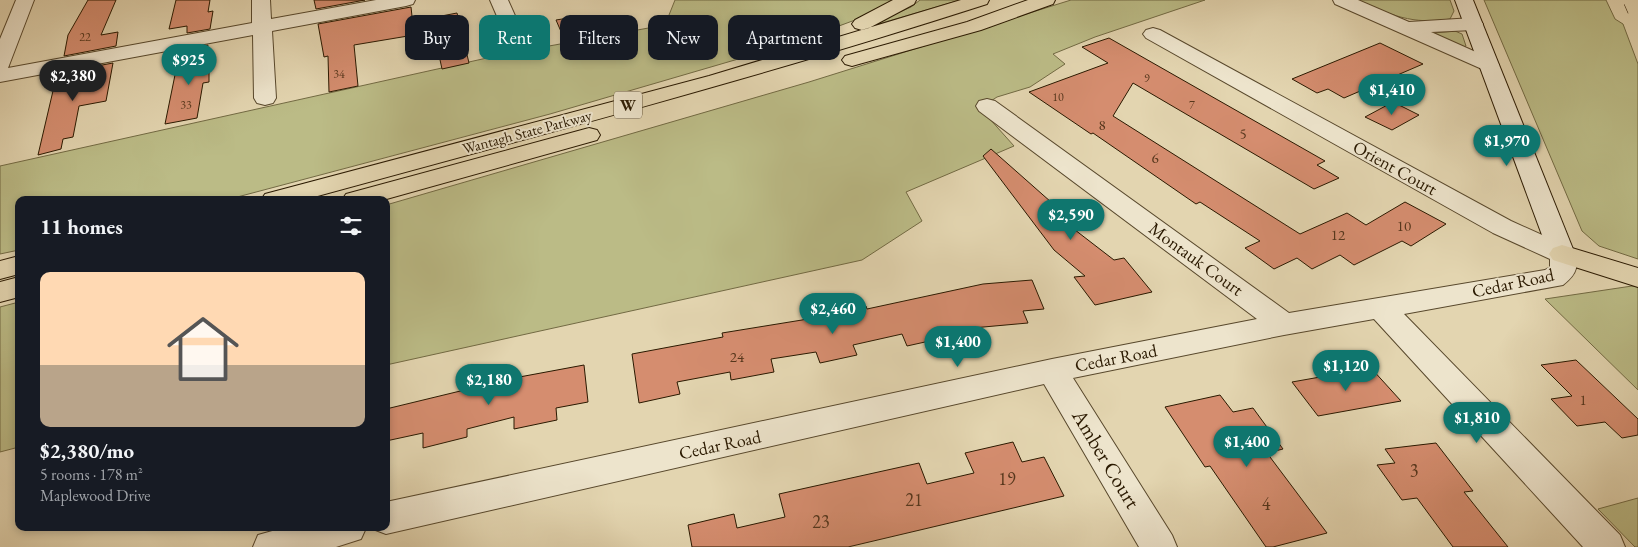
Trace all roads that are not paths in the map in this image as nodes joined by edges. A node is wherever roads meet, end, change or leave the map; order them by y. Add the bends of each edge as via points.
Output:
1 (25, 0) edge
2 (261, 0) edge
3 (406, 0) edge
4 (499, 0) edge
5 (908, 0) edge
6 (980, 0) edge
7 (1046, 0) edge
8 (1342, 0) edge
9 (1464, 0) edge
10 (1630, 0) edge
11 (1634, 0) edge
12 (1638, 3) edge
13 (1638, 9) edge
14 (505, 15) edge
15 (1473, 24) junction
16 (262, 27) junction
17 (1406, 28) junction
18 (1153, 34) dead end
19 (0, 65) edge
20 (1489, 65) junction
21 (0, 76) edge
22 (265, 98) dead end
23 (987, 106) dead end
24 (573, 120) junction
25 (289, 196) edge
26 (369, 196) edge
27 (1562, 254) junction
28 (15, 266) edge
29 (1638, 268) edge
30 (0, 270) edge
31 (1638, 278) edge
32 (15, 288) edge
33 (0, 292) edge
34 (1381, 308) junction
35 (1284, 324) junction
36 (1052, 371) junction
37 (390, 517) edge
38 (336, 531) edge
39 (270, 547) edge
40 (1159, 547) edge
41 (1607, 547) edge

1 - 19 street
2 - 16 street
3 - 16 street
4 - 14 street
5 - 24 highway via 846,31 712,72
6 - 24 highway, Wantagh State Parkway / W via 827,48
7 - 26 highway, Wantagh State Parkway / W via 974,26
8 - 17 street
9 - 15 street, Cedar Road
10 - 12 street
11 - 13 highway, bridge
15 - 17 street
15 - 20 street, Cedar Road
16 - 21 street
16 - 22 street
17 - 20 street
18 - 27 street, Orient Court via 1508,230
20 - 27 street, Cedar Road
23 - 35 street, Montauk Court
24 - 25 highway, Wantagh State Parkway / W
27 - 29 highway
27 - 31 highway
27 - 34 street, Cedar Road via 1563,271 1553,278
28 - 30 highway
32 - 33 highway
34 - 35 street, Cedar Road
34 - 41 street
35 - 36 street, Cedar Road
36 - 37 street, Cedar Road
36 - 40 street, Amber Court
38 - 39 street

